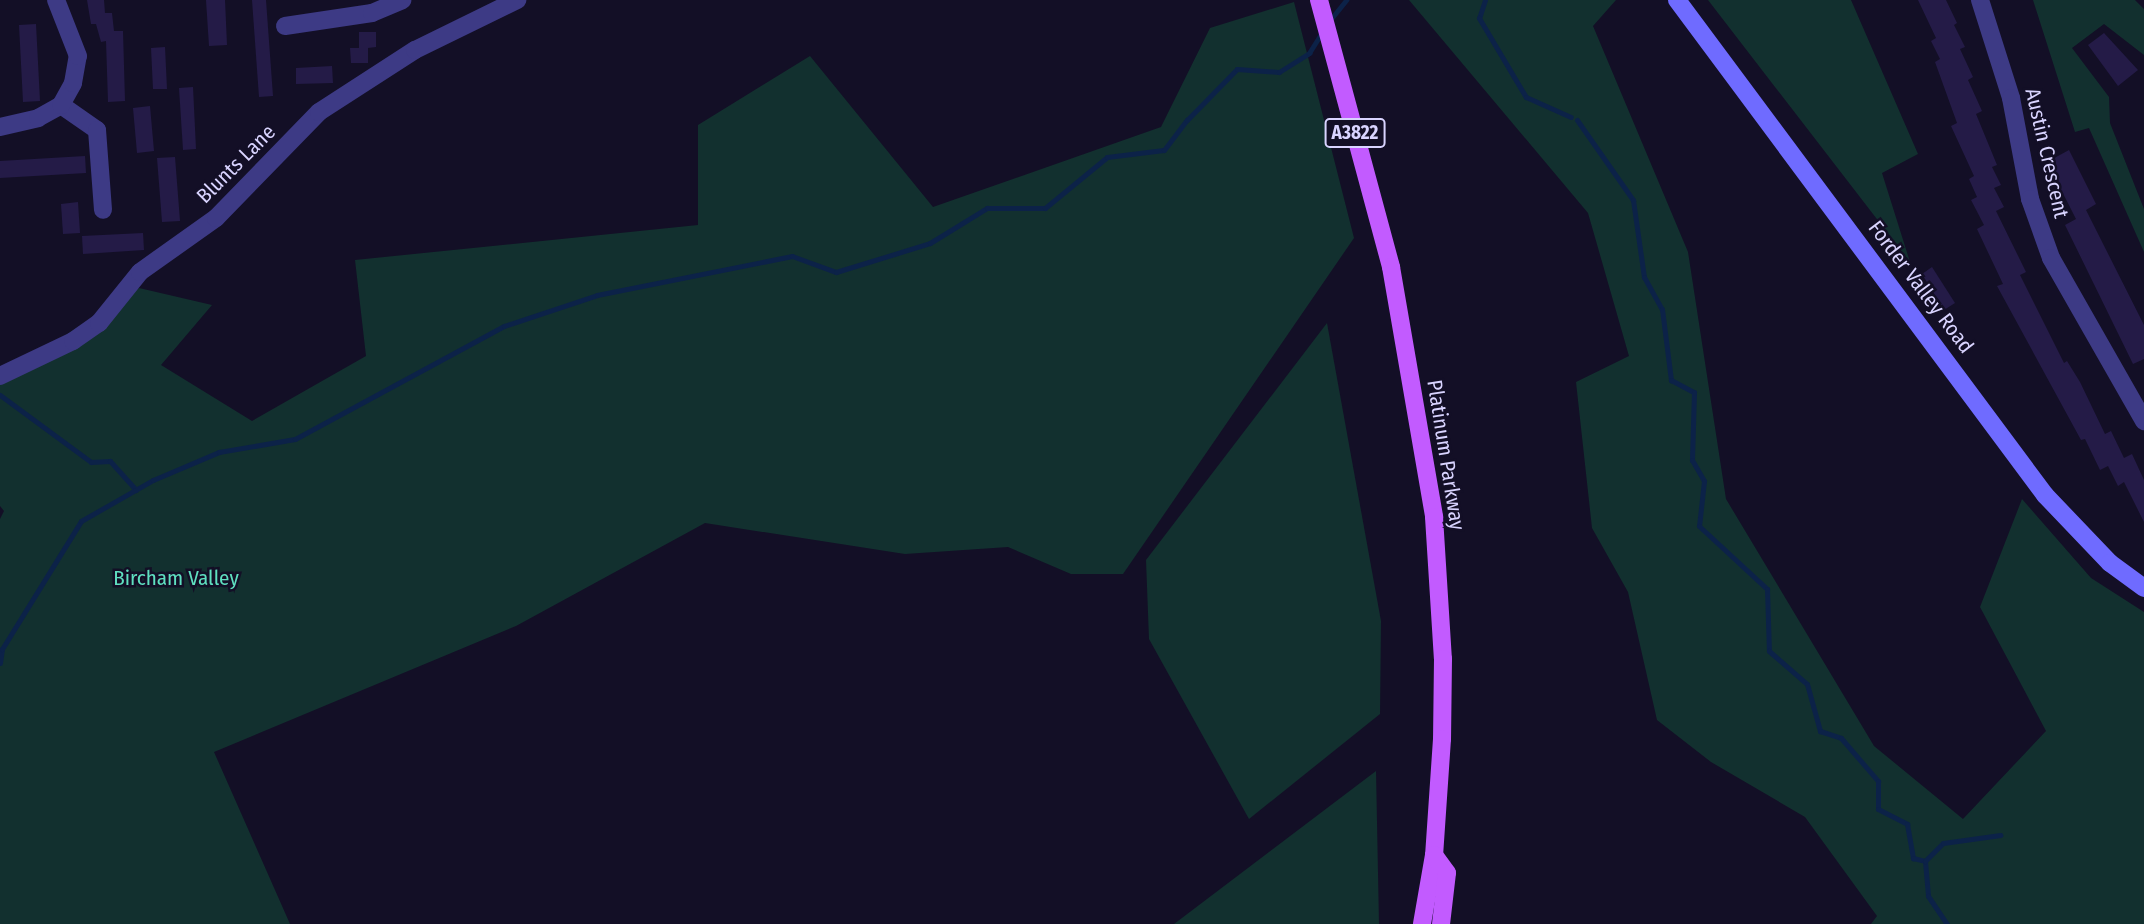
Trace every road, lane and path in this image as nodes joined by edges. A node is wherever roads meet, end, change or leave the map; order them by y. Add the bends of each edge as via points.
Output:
1 (56, 0) edge
2 (402, 0) edge
3 (517, 0) edge
4 (1319, 0) edge
5 (1676, 0) edge
6 (1980, 0) edge
7 (285, 26) dead end
8 (61, 105) junction
9 (0, 127) edge
10 (103, 210) dead end
11 (0, 376) edge
12 (2144, 421) edge
13 (2144, 588) edge
14 (1434, 855) junction
15 (1422, 924) edge
16 (1441, 924) edge

1 - 8 street via 78,55 73,83
2 - 7 street via 372,13
3 - 11 street, Blunts Lane via 415,50 319,111 216,218 140,272 99,323 73,341
4 - 14 main road, Platinum Parkway / A3822 via 1391,267 1415,391 1439,565 1442,738
5 - 13 main road, Forder Valley Road via 2045,495 2110,563
6 - 12 street, Austin Crescent via 2011,98 2030,199 2051,258
8 - 9 street via 38,118
8 - 10 street via 97,130
14 - 15 main road, A3822
14 - 16 main road, Platinum Parkway / A3822 via 1447,873

